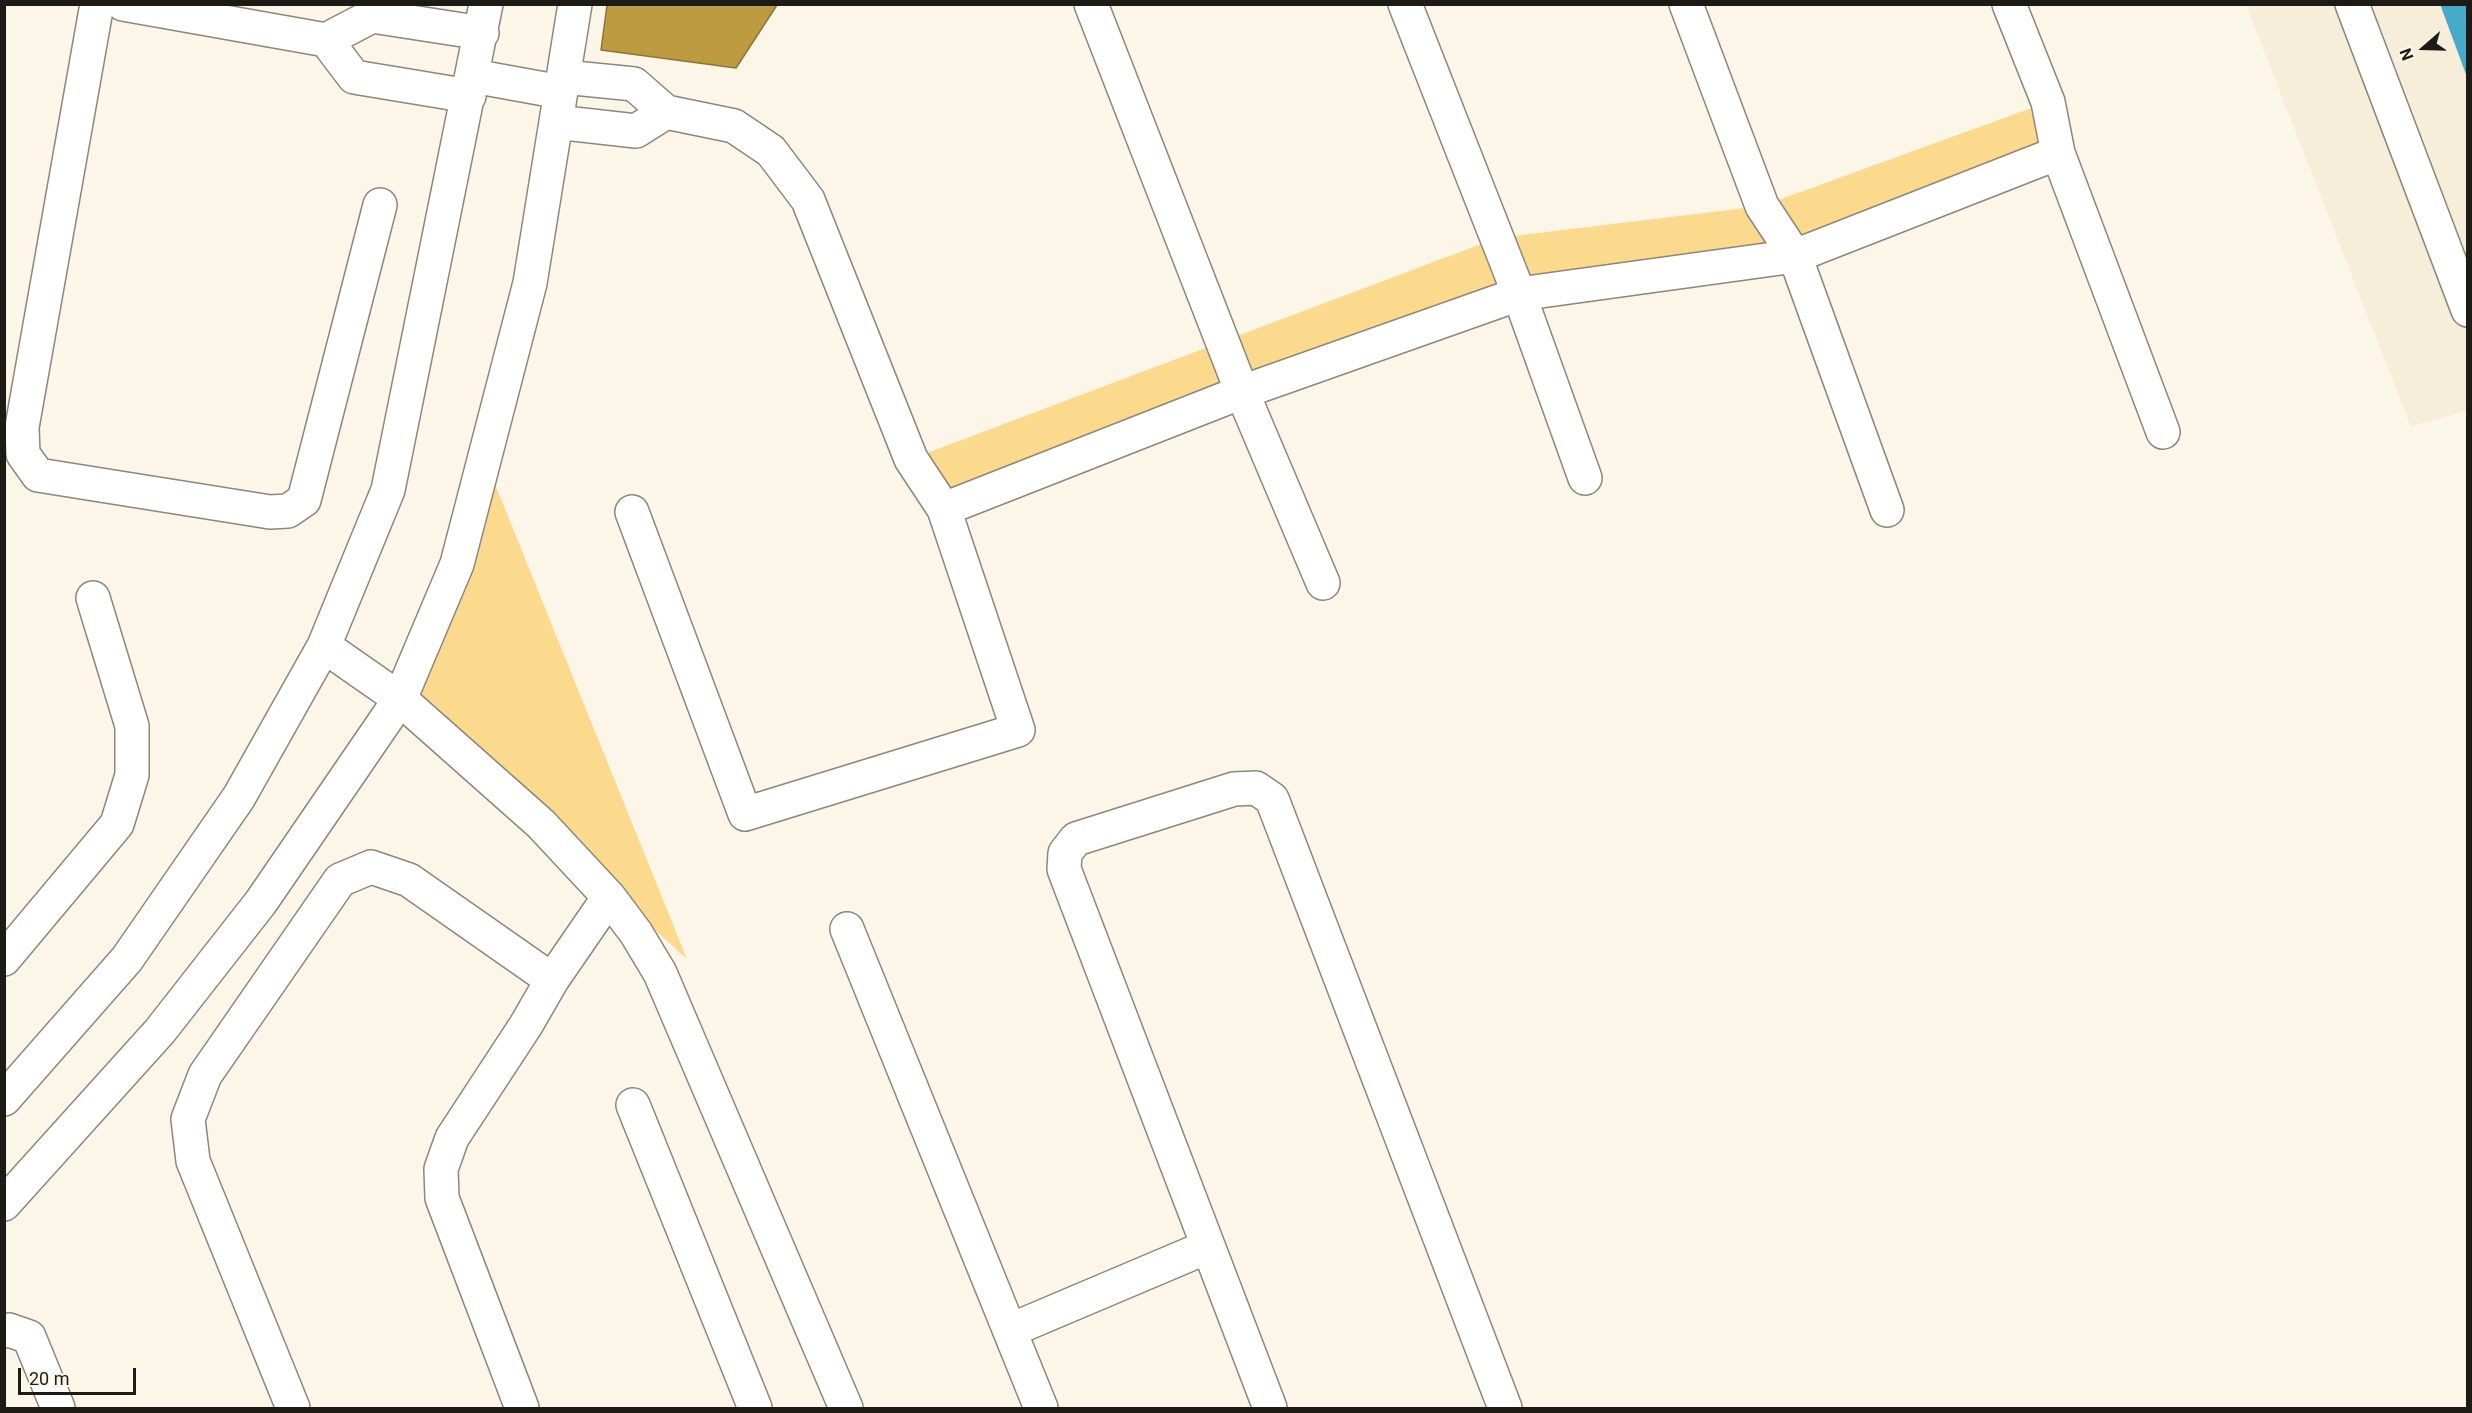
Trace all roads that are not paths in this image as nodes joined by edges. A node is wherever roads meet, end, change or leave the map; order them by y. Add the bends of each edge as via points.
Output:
1 (98, 4) edge
2 (123, 4) edge
3 (575, 4) edge
4 (1091, 4) edge
5 (1405, 4) edge
6 (1686, 4) edge
7 (2009, 4) edge
8 (2352, 4) edge
9 (484, 19) edge
10 (326, 40) junction
11 (471, 86) junction
12 (560, 97) junction
13 (666, 112) junction
14 (2058, 153) junction
15 (380, 205) dead end
16 (1795, 256) junction
17 (1519, 294) junction
18 (2468, 310) edge
19 (1242, 392) junction
20 (2163, 432) dead end
21 (1585, 478) dead end
22 (944, 509) junction
23 (1887, 510) dead end
24 (632, 512) dead end
25 (1323, 583) dead end
26 (93, 598) dead end
27 (324, 646) junction
28 (400, 699) junction
29 (609, 897) junction
30 (847, 929) dead end
31 (4, 958) edge
32 (552, 980) junction
33 (4, 1099) edge
34 (633, 1105) dead end
35 (4, 1204) edge
36 (1207, 1247) junction
37 (1011, 1330) junction
38 (4, 1331) edge
39 (58, 1408) edge
40 (293, 1408) edge
41 (522, 1408) edge
42 (755, 1408) edge
43 (846, 1408) edge
44 (1041, 1408) edge
45 (1270, 1408) edge
46 (1505, 1408) edge

1 - 15 street via 22,428 23,454 38,475 270,512 288,511 304,500
2 - 10 street
3 - 12 street
4 - 19 street
5 - 17 street
6 - 16 street via 1762,206
7 - 14 street via 2048,102
8 - 18 street
9 - 10 street via 372,16
9 - 11 street
10 - 11 street via 354,77
11 - 12 street
11 - 27 street via 388,490
12 - 13 street via 634,84
12 - 13 street via 636,131
12 - 28 street via 530,283 456,564
13 - 22 street via 734,126 771,151 808,200 911,459
14 - 16 street
14 - 20 street
16 - 17 street
16 - 23 street
17 - 19 street
17 - 21 street
19 - 22 street
19 - 25 street
22 - 24 street via 1018,730 745,814
26 - 31 street via 132,726 132,775 117,824
27 - 28 street
27 - 33 street via 239,797 127,959
28 - 29 street via 541,824
28 - 35 street via 261,902 160,1031
29 - 32 street
29 - 43 street via 660,973
30 - 37 street
32 - 40 street via 410,880 371,867 340,880 205,1075 188,1119 193,1161
32 - 41 street via 452,1138 441,1168 442,1198
34 - 42 street
36 - 37 street
36 - 45 street
36 - 46 street via 1064,869 1065,853 1076,839 1234,789 1256,788 1272,799
37 - 44 street
38 - 39 street via 29,1337

